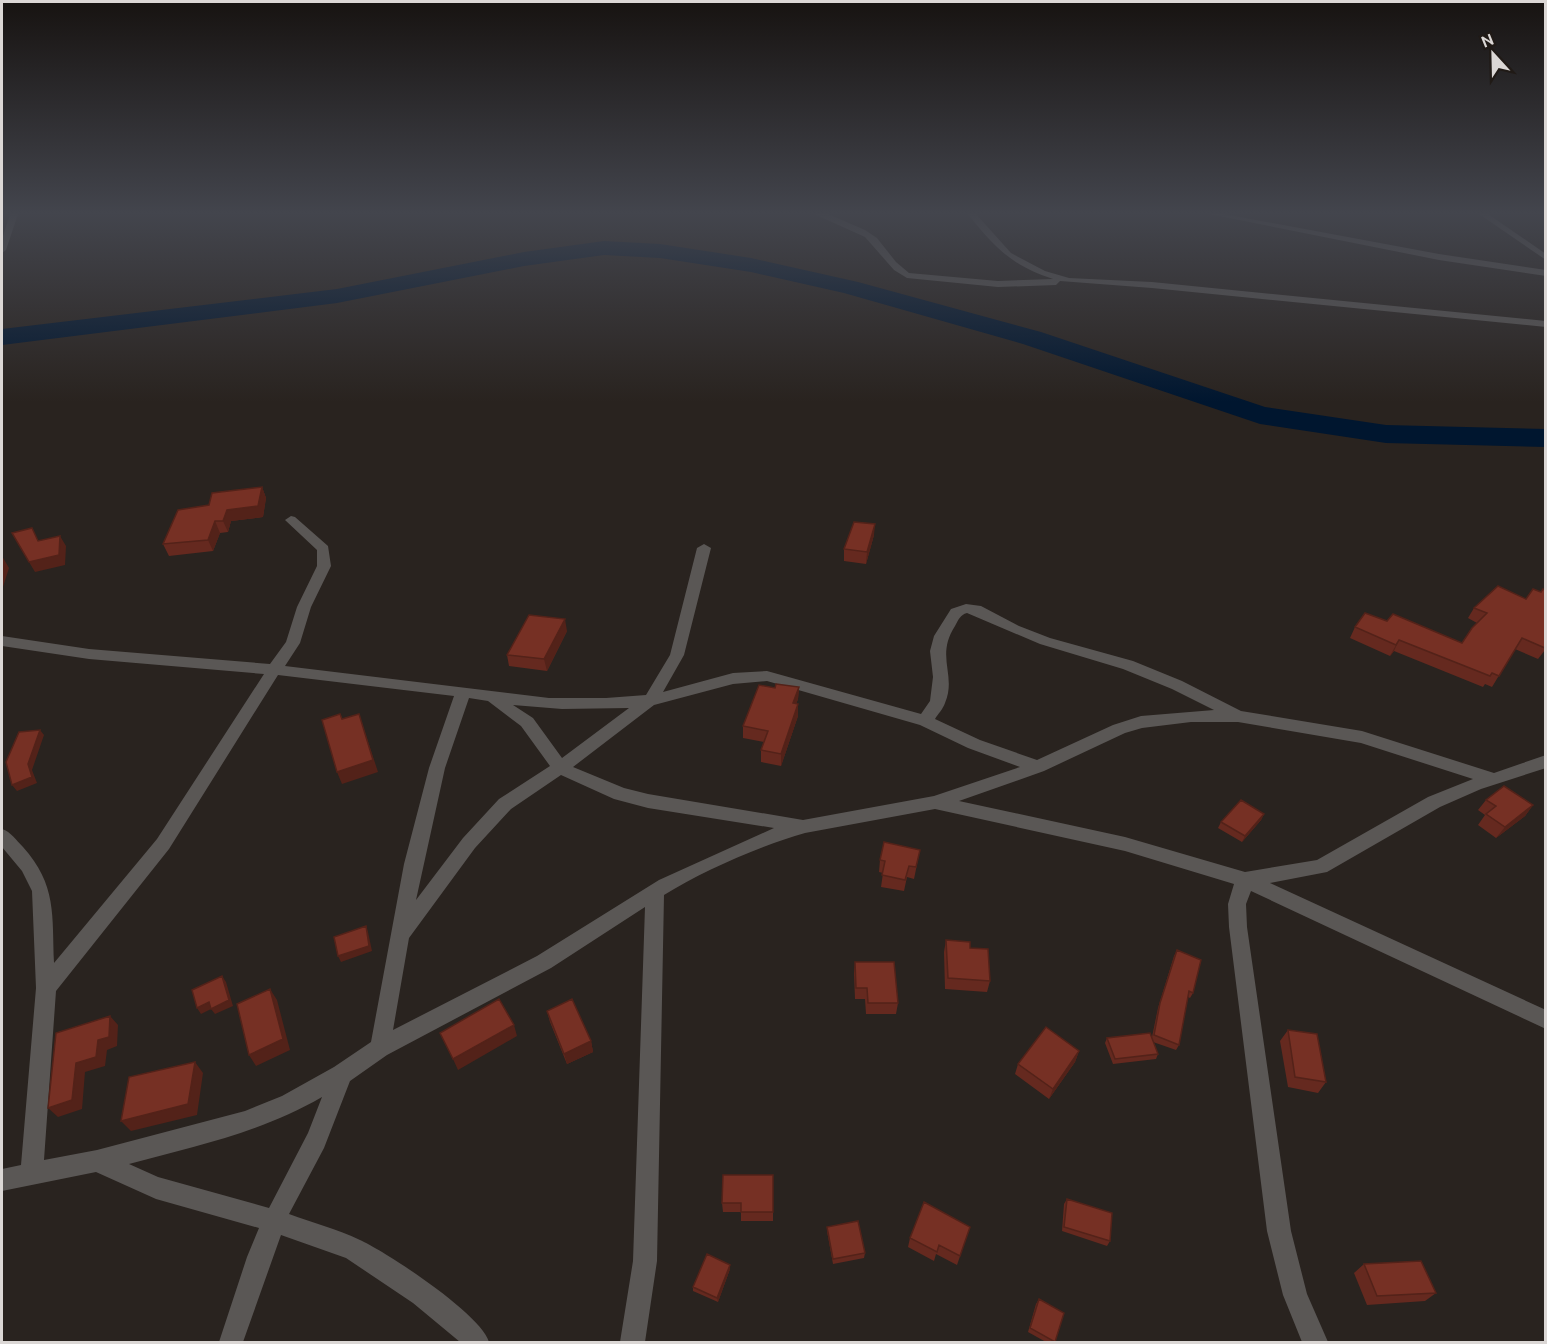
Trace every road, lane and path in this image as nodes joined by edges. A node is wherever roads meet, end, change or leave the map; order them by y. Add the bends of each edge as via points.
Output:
1 (914, 277) edge
2 (1054, 277) edge
3 (1068, 281) junction
4 (1545, 324) edge
5 (291, 520) dead end
6 (704, 548) dead end
7 (2, 641) edge
8 (276, 670) junction
9 (464, 693) junction
10 (490, 697) junction
11 (651, 699) junction
12 (1238, 716) junction
13 (925, 721) junction
14 (1545, 761) edge
15 (1038, 767) junction
16 (560, 768) junction
17 (1494, 779) junction
18 (935, 802) junction
19 (805, 826) junction
20 (2, 836) edge
21 (1245, 880) junction
22 (656, 891) junction
23 (402, 933) junction
24 (46, 988) junction
25 (1545, 1020) edge
26 (380, 1048) junction
27 (342, 1074) junction
28 (97, 1161) junction
29 (32, 1175) junction
30 (2, 1180) edge
31 (275, 1221) junction
32 (231, 1342) edge
33 (477, 1342) edge
34 (633, 1342) edge
35 (1315, 1342) edge

1 - 3 street via 998,284
2 - 3 street
3 - 4 street via 1152,285
5 - 8 street via 322,549 324,566 304,607 293,643
6 - 11 street via 677,655
7 - 8 street via 99,655
8 - 9 street
8 - 24 street via 163,844
9 - 10 street
9 - 23 street via 437,768 413,864
10 - 11 street via 560,704
10 - 16 street via 527,722
11 - 13 street via 679,694 716,680 767,676
11 - 16 street
12 - 13 street via 1138,669 1045,640 966,608 956,612 941,636 937,651 938,702
12 - 15 street via 1141,722
12 - 17 street via 1362,737
13 - 15 street
14 - 17 street
15 - 18 street
16 - 19 street via 620,794 648,801
16 - 23 street via 504,804 469,843
17 - 21 street via 1434,802 1320,867
18 - 19 street
18 - 21 street via 1125,844
19 - 22 street via 715,861
20 - 24 street via 29,866 41,891
21 - 25 street
21 - 35 street via 1237,904 1238,927 1279,1231 1295,1295
22 - 26 street via 544,962
22 - 34 street via 645,1261
23 - 26 street
24 - 29 street
26 - 27 street
27 - 28 street via 289,1104 245,1122
27 - 31 street via 316,1140
28 - 29 street
28 - 31 street via 156,1188
29 - 30 street
31 - 32 street
31 - 33 street via 353,1249 422,1294

